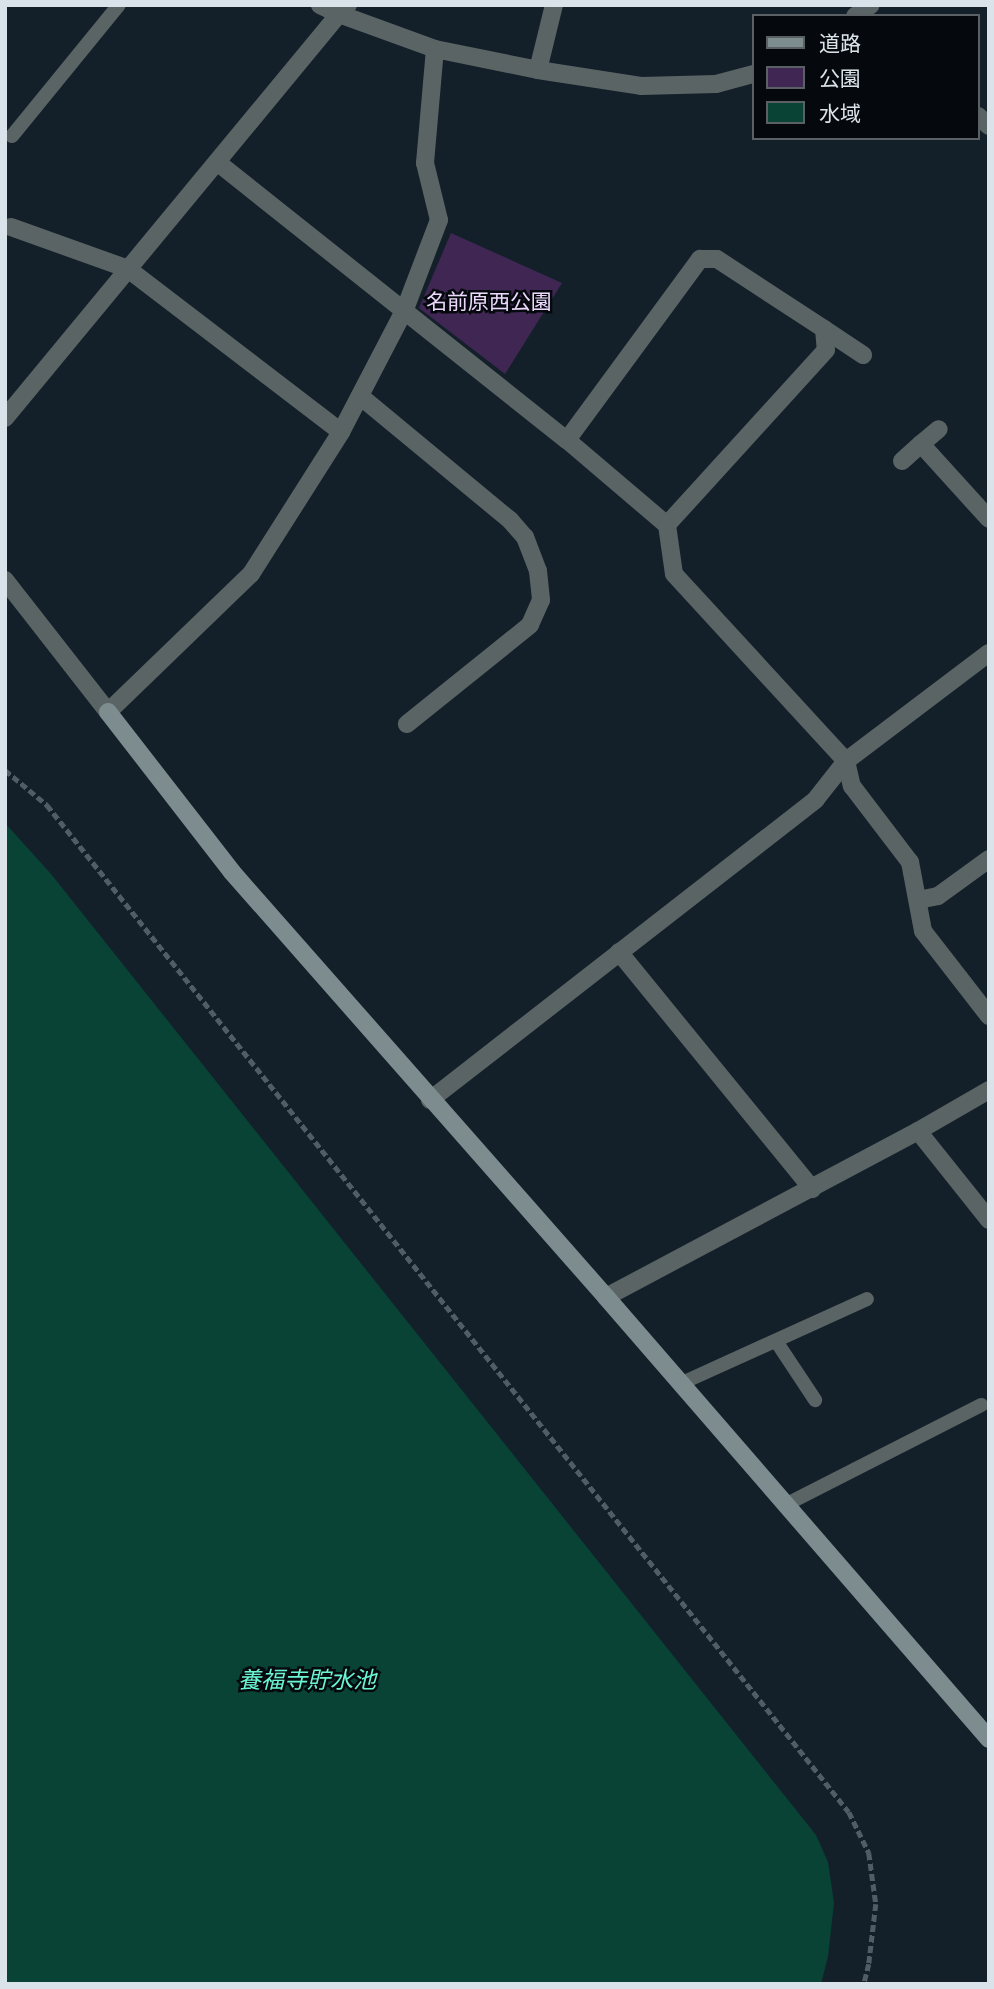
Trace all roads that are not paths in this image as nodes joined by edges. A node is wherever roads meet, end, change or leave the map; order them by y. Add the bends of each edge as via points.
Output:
1 (119, 5) edge
2 (320, 5) edge
3 (554, 5) edge
4 (343, 10) edge
5 (435, 49) junction
6 (538, 70) junction
7 (752, 75) edge
8 (12, 136) dead end
9 (217, 162) junction
10 (11, 227) dead end
11 (128, 269) junction
12 (405, 309) junction
13 (824, 329) junction
14 (863, 355) dead end
15 (360, 396) junction
16 (5, 418) edge
17 (939, 429) dead end
18 (341, 432) junction
19 (568, 440) junction
20 (921, 444) junction
21 (902, 461) dead end
22 (989, 519) edge
23 (667, 525) junction
24 (5, 580) edge
25 (989, 653) edge
26 (108, 712) junction
27 (407, 724) dead end
28 (846, 761) junction
29 (989, 859) edge
30 (918, 900) junction
31 (619, 952) junction
32 (989, 1016) edge
33 (989, 1090) edge
34 (429, 1100) junction
35 (918, 1130) junction
36 (812, 1189) junction
37 (989, 1220) edge
38 (606, 1297) junction
39 (867, 1299) dead end
40 (776, 1340) junction
41 (682, 1383) junction
42 (815, 1400) dead end
43 (981, 1405) dead end
44 (787, 1504) junction
45 (989, 1739) edge

1 - 8 lane
2 - 4 street
3 - 6 street
4 - 5 street
4 - 9 street
5 - 6 street
5 - 12 street via 425,163 439,220
6 - 7 street via 641,86 716,84
9 - 11 street
9 - 12 street
10 - 11 street
11 - 16 street
11 - 18 street
12 - 15 street
12 - 19 street
13 - 14 street
13 - 19 street via 717,260 700,259
13 - 23 street via 826,350
15 - 18 street
15 - 27 street via 510,520 525,537 538,571 541,600 530,625
17 - 20 street
18 - 26 street via 251,574
19 - 23 street
20 - 21 street
20 - 22 street
23 - 28 street via 674,574
24 - 26 street
25 - 28 street
26 - 34 street via 232,872
28 - 30 street via 852,786 910,862
28 - 31 street via 816,799
29 - 30 street via 938,896
30 - 32 street via 923,931
31 - 34 street
31 - 36 street
33 - 35 street
34 - 38 street
35 - 36 street
35 - 37 street
36 - 38 street
38 - 41 street
39 - 40 lane
40 - 41 lane
40 - 42 lane
41 - 44 street
43 - 44 lane
44 - 45 street

